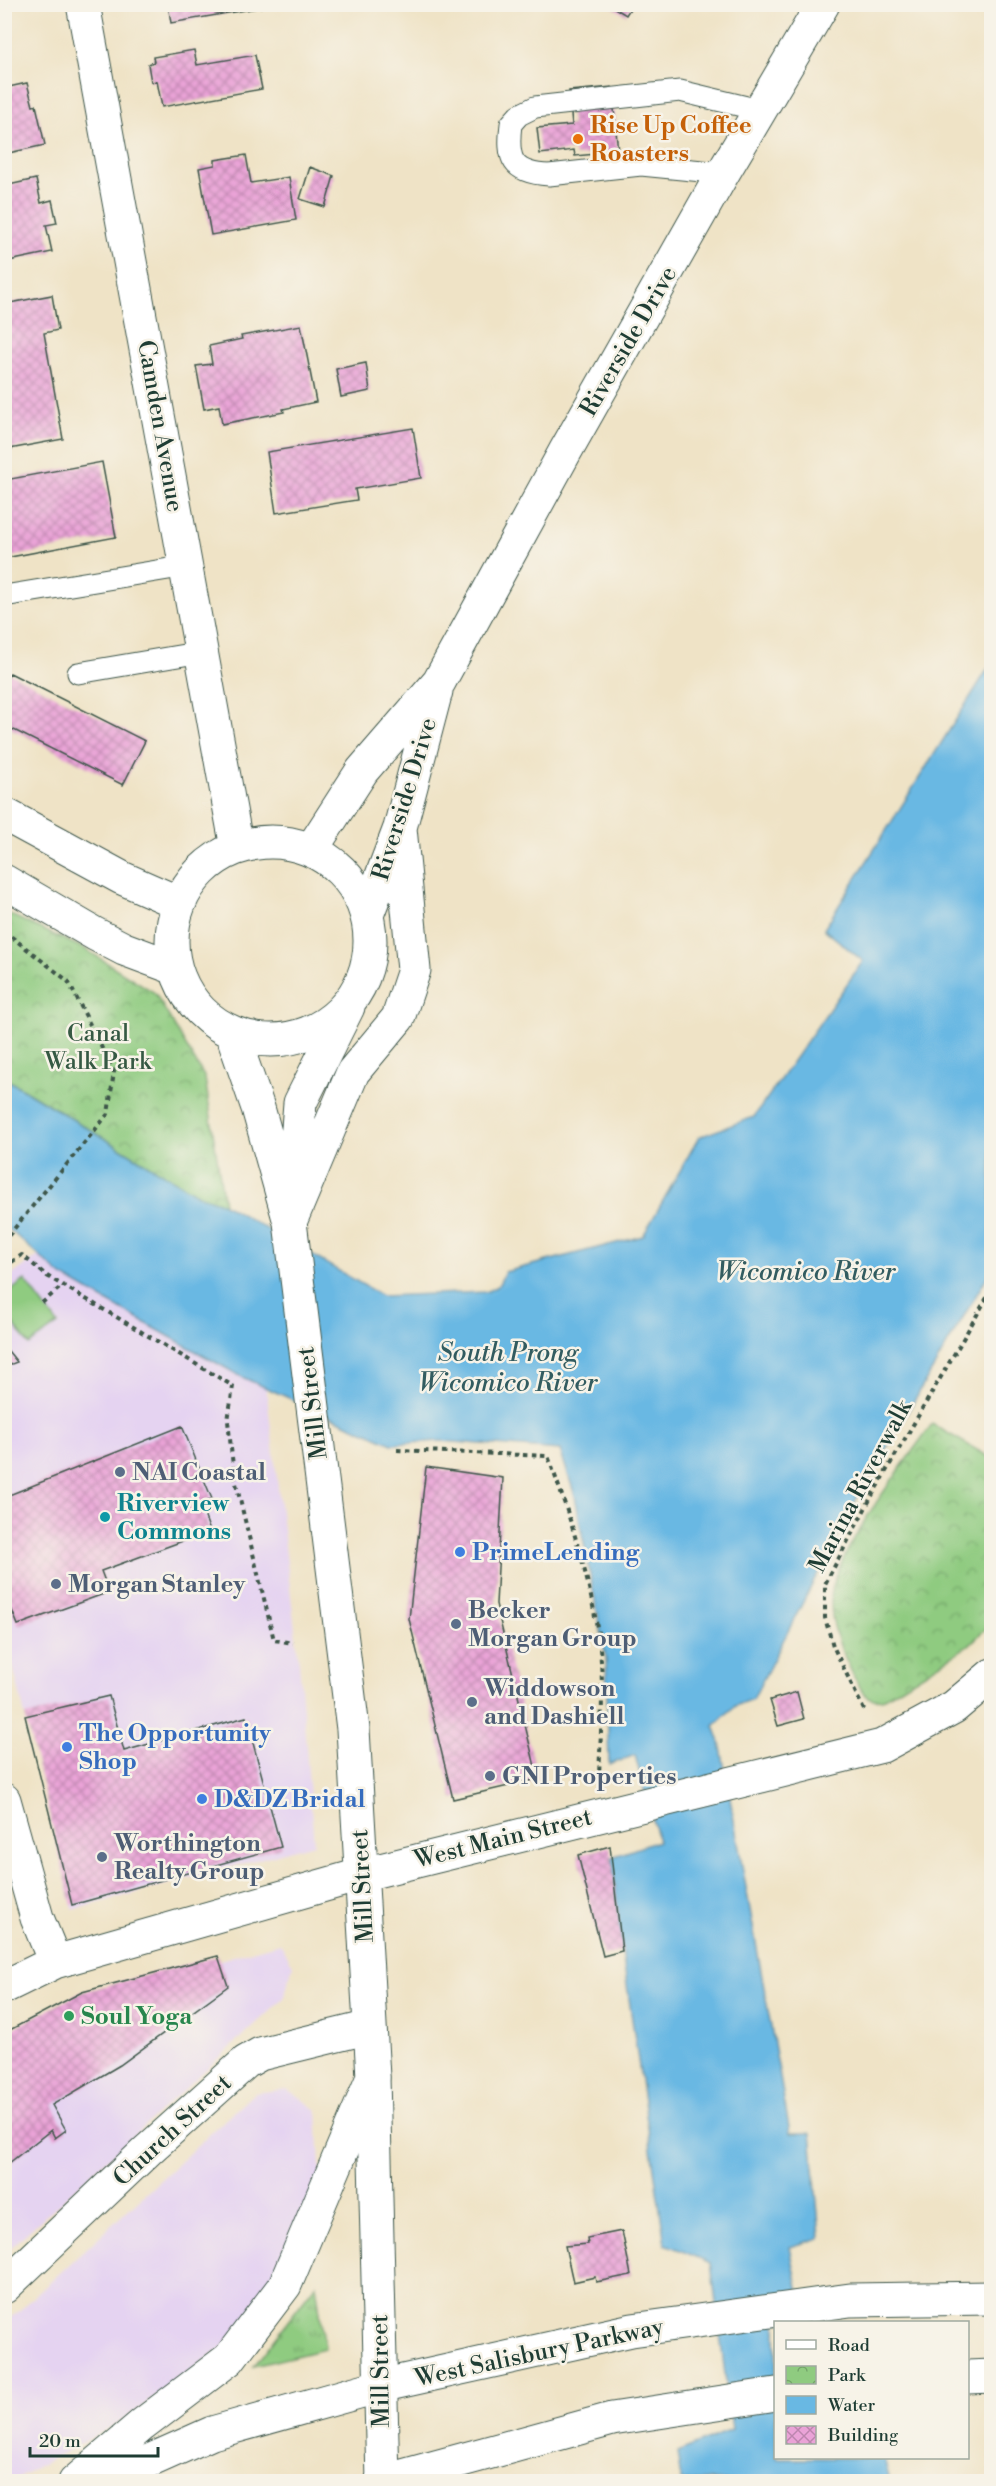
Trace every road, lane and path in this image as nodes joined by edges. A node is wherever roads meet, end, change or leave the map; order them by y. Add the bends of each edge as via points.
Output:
1 (83, 4) edge
2 (823, 4) edge
3 (759, 110) junction
4 (723, 173) junction
5 (187, 566) junction
6 (4, 596) edge
7 (202, 652) junction
8 (78, 673) dead end
9 (439, 682) junction
10 (4, 814) edge
11 (400, 828) junction
12 (237, 848) junction
13 (311, 850) junction
14 (4, 881) edge
15 (179, 903) junction
16 (367, 915) junction
17 (4, 930) edge
18 (175, 968) junction
19 (352, 999) junction
20 (232, 1033) junction
21 (291, 1232) junction
22 (4, 1241) edge
23 (4, 1267) edge
24 (62, 1285) junction
25 (992, 1288) edge
26 (42, 1303) dead end
27 (397, 1450) dead end
28 (293, 1643) dead end
29 (992, 1675) edge
30 (864, 1710) dead end
31 (599, 1775) dead end
32 (4, 1800) edge
33 (360, 1875) junction
34 (55, 1962) junction
35 (4, 1987) edge
36 (370, 2027) junction
37 (373, 2077) junction
38 (4, 2287) edge
39 (992, 2298) edge
40 (992, 2376) edge
41 (969, 2377) edge
42 (380, 2386) junction
43 (774, 2394) edge
44 (75, 2481) edge
45 (102, 2481) edge
46 (382, 2481) edge

1 - 5 main road, Camden Avenue
2 - 3 main road, Riverside Drive
3 - 4 main road, Riverside Drive
3 - 4 lane via 680,91 535,107 511,124 509,153 522,170 536,175 641,165
4 - 9 main road, Riverside Drive
5 - 6 lane
5 - 7 main road, Camden Avenue
7 - 8 lane
7 - 12 main road, Camden Avenue
9 - 11 main road, Riverside Drive
9 - 13 main road, Riverside Drive via 362,771
10 - 15 main road via 122,878
11 - 16 main road, Riverside Drive
11 - 21 main road via 414,970 398,1017 352,1072
12 - 13 main road via 262,842 287,843
12 - 15 main road via 213,861 193,879
13 - 16 main road via 336,866 355,888
14 - 18 main road via 114,944
15 - 18 main road via 171,935
16 - 19 main road via 370,944 365,973
17 - 22 path via 68,981 114,1072 108,1114
18 - 20 main road via 187,995 200,1011
19 - 20 main road via 328,1022 298,1037 265,1041
19 - 21 main road, Mill Street via 300,1104
20 - 21 main road, Mill Street via 258,1108
21 - 33 main road, Mill Street via 353,1729
23 - 24 path via 21,1255
24 - 26 path
24 - 28 path via 233,1386 228,1421 234,1475 274,1640
25 - 30 path, Marina Riverwalk via 825,1584 825,1618 832,1646
27 - 31 path via 548,1456 576,1531 598,1634 602,1684
29 - 33 main road, West Main Street via 954,1707 882,1746
32 - 34 main road via 37,1918
33 - 34 main road, West Main Street
33 - 36 main road, Mill Street
34 - 35 main road, West Main Street
36 - 37 main road, Mill Street
36 - 38 main road, Church Street via 260,2054 246,2062
37 - 42 main road, Mill Street
37 - 44 main road via 285,2285 230,2359
39 - 42 main road, West Salisbury Parkway via 850,2300 632,2330
40 - 41 main road
42 - 45 main road, West Salisbury Parkway via 212,2433
42 - 46 main road, Mill Street
43 - 46 main road via 612,2418

